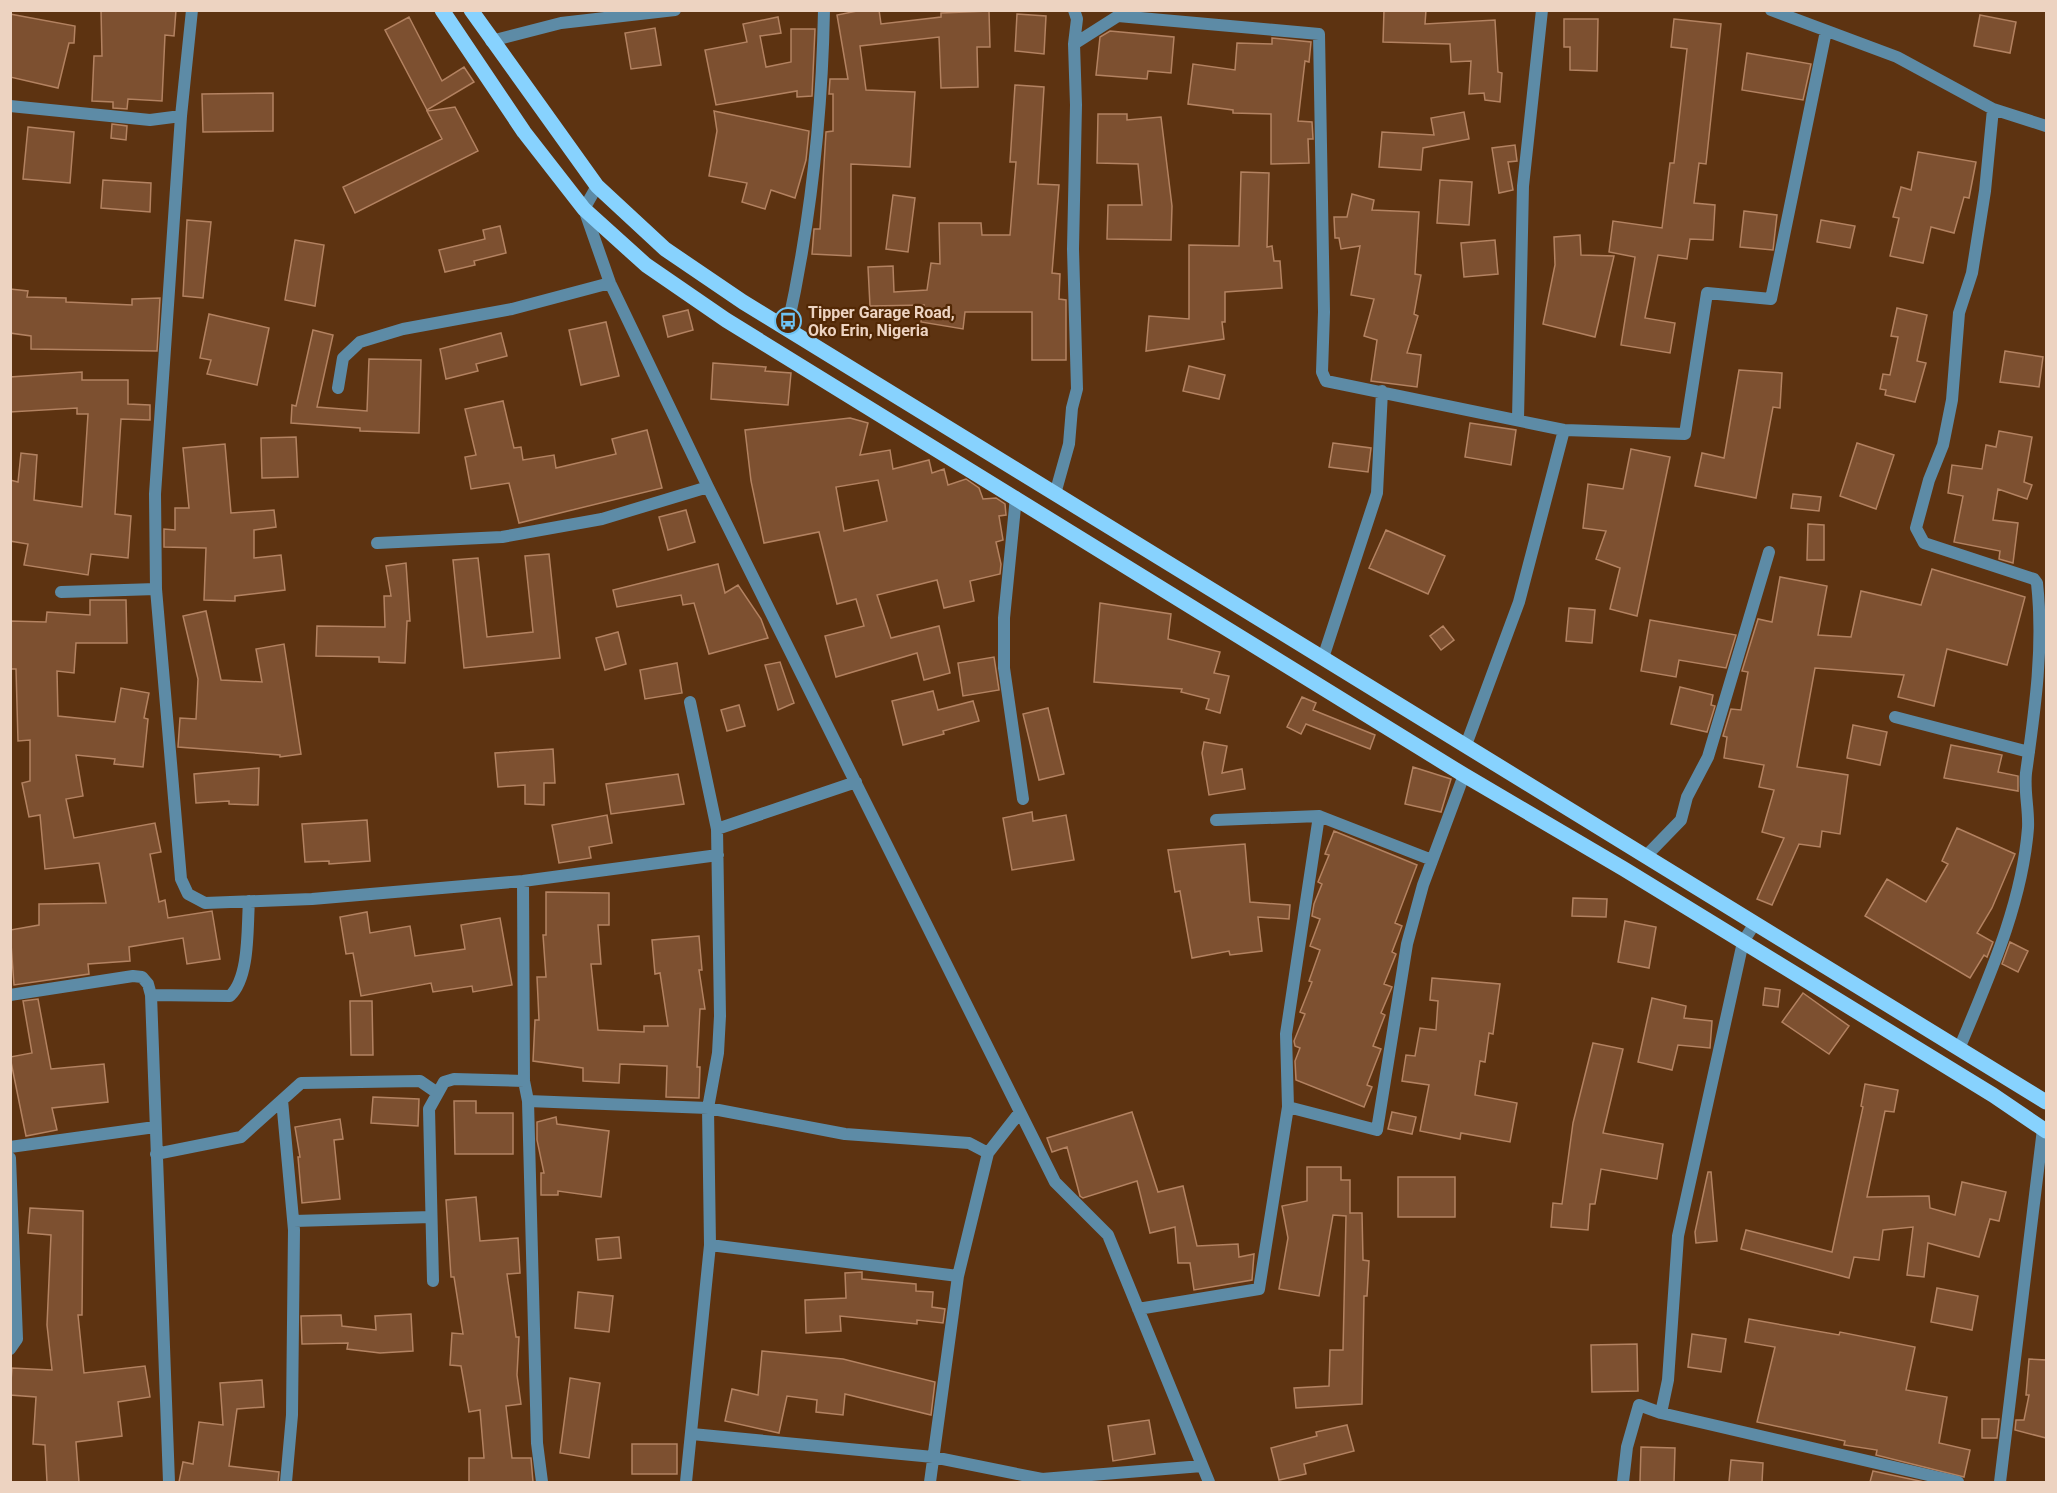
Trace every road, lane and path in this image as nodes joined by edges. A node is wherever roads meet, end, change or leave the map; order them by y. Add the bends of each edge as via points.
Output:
1 (192, 10) edge
2 (442, 10) edge
3 (471, 10) edge
4 (675, 10) edge
5 (824, 10) edge
6 (1074, 10) edge
7 (1542, 10) edge
8 (1771, 10) edge
9 (1826, 31) junction
10 (491, 41) junction
11 (1074, 44) junction
12 (10, 106) edge
13 (1993, 109) junction
14 (181, 116) junction
15 (2046, 126) edge
16 (597, 186) junction
17 (584, 209) junction
18 (610, 283) junction
19 (787, 329) junction
20 (338, 388) dead end
21 (1382, 391) junction
22 (1518, 419) junction
23 (1564, 430) junction
24 (708, 487) junction
25 (1056, 494) junction
26 (1016, 496) junction
27 (377, 543) dead end
28 (1769, 552) dead end
29 (156, 589) junction
30 (61, 592) dead end
31 (1323, 658) junction
32 (690, 702) dead end
33 (1894, 717) dead end
34 (1466, 745) junction
35 (2029, 752) junction
36 (1464, 775) junction
37 (856, 782) junction
38 (1023, 799) dead end
39 (1318, 816) junction
40 (1216, 820) dead end
41 (717, 829) junction
42 (718, 855) junction
43 (1646, 856) junction
44 (1432, 860) junction
45 (523, 881) junction
46 (249, 901) junction
47 (1755, 923) junction
48 (1743, 942) junction
49 (10, 995) edge
50 (151, 995) junction
51 (1959, 1049) junction
52 (524, 1081) junction
53 (436, 1092) junction
54 (282, 1100) junction
55 (528, 1101) junction
56 (2046, 1102) edge
57 (1288, 1107) junction
58 (708, 1108) junction
59 (1020, 1112) junction
60 (154, 1127) junction
61 (2045, 1130) edge
62 (10, 1147) edge
63 (988, 1153) junction
64 (156, 1154) junction
65 (10, 1158) edge
66 (431, 1217) junction
67 (294, 1221) junction
68 (710, 1245) junction
69 (958, 1276) junction
70 (433, 1281) dead end
71 (1138, 1310) junction
72 (10, 1349) edge
73 (1661, 1413) junction
74 (692, 1434) junction
75 (933, 1457) junction
76 (1202, 1466) junction
77 (169, 1482) edge
78 (286, 1482) edge
79 (542, 1482) edge
80 (686, 1482) edge
81 (930, 1482) edge
82 (1209, 1482) edge
83 (1623, 1482) edge
84 (1958, 1482) edge
85 (2000, 1482) edge

1 - 14 street
2 - 17 main road via 524,132
3 - 10 main road
4 - 10 street via 561,23
5 - 19 street via 814,150 797,284
6 - 11 street
7 - 22 street via 1523,186
8 - 9 street
9 - 13 street via 1897,57
9 - 23 street via 1771,299 1707,293 1685,434
10 - 16 main road
11 - 21 street via 1118,16 1319,34 1322,372 1326,381 1334,384
11 - 25 street via 1077,389
12 - 14 street via 150,120
13 - 15 street
13 - 35 street via 1972,273 1959,313 1952,400 1943,445 1916,528 1924,543 2037,583 2041,620 2038,688
14 - 29 street via 155,494
16 - 17 street
16 - 19 main road via 665,249
17 - 18 street
17 - 26 main road via 646,265 726,320
18 - 20 street via 360,342 343,358
18 - 24 street
19 - 25 main road
21 - 22 street
21 - 31 street via 1377,493
22 - 23 street
23 - 34 street via 1519,602
24 - 27 street via 602,519 501,537
24 - 37 street
25 - 31 main road
26 - 36 main road
26 - 38 street via 1004,618 1004,668
28 - 43 street via 1708,757 1687,797 1681,819
29 - 30 street
29 - 46 street via 182,879 188,894 205,903
31 - 34 main road
32 - 41 street
33 - 35 street
34 - 43 main road
35 - 51 street via 2025,784 2028,826 2019,881 1996,959
36 - 44 street
36 - 48 main road
37 - 41 street
37 - 59 street
39 - 40 street
39 - 44 street
39 - 57 street via 1286,1034
41 - 42 street
42 - 45 street
42 - 58 street via 720,1016
43 - 47 main road
44 - 57 street via 1407,944 1377,1130
45 - 46 street
45 - 52 street
46 - 50 street via 243,977 231,996
47 - 48 street
47 - 51 main road
48 - 61 main road
48 - 73 street via 1678,1236 1668,1380
49 - 50 street via 134,976 142,977
50 - 60 street
51 - 56 main road
52 - 53 street via 453,1079 444,1082
52 - 55 street
53 - 54 street via 420,1081 301,1083
53 - 66 street via 429,1109
54 - 64 street via 241,1137
54 - 67 street
55 - 58 street
55 - 79 street via 537,1443
57 - 71 street via 1259,1289
58 - 63 street via 845,1134 969,1143
58 - 68 street
59 - 63 street
59 - 71 street via 1055,1182 1108,1235
60 - 62 street
60 - 64 street
61 - 85 street
63 - 69 street
64 - 77 street
65 - 72 street via 17,1339
66 - 67 street
66 - 70 street
67 - 78 street via 292,1415
68 - 69 street
68 - 74 street
69 - 75 street
71 - 76 street
73 - 83 street via 1639,1405 1627,1447
73 - 84 street
74 - 75 street
74 - 80 street
75 - 76 street via 1042,1479
75 - 81 street
76 - 82 street

